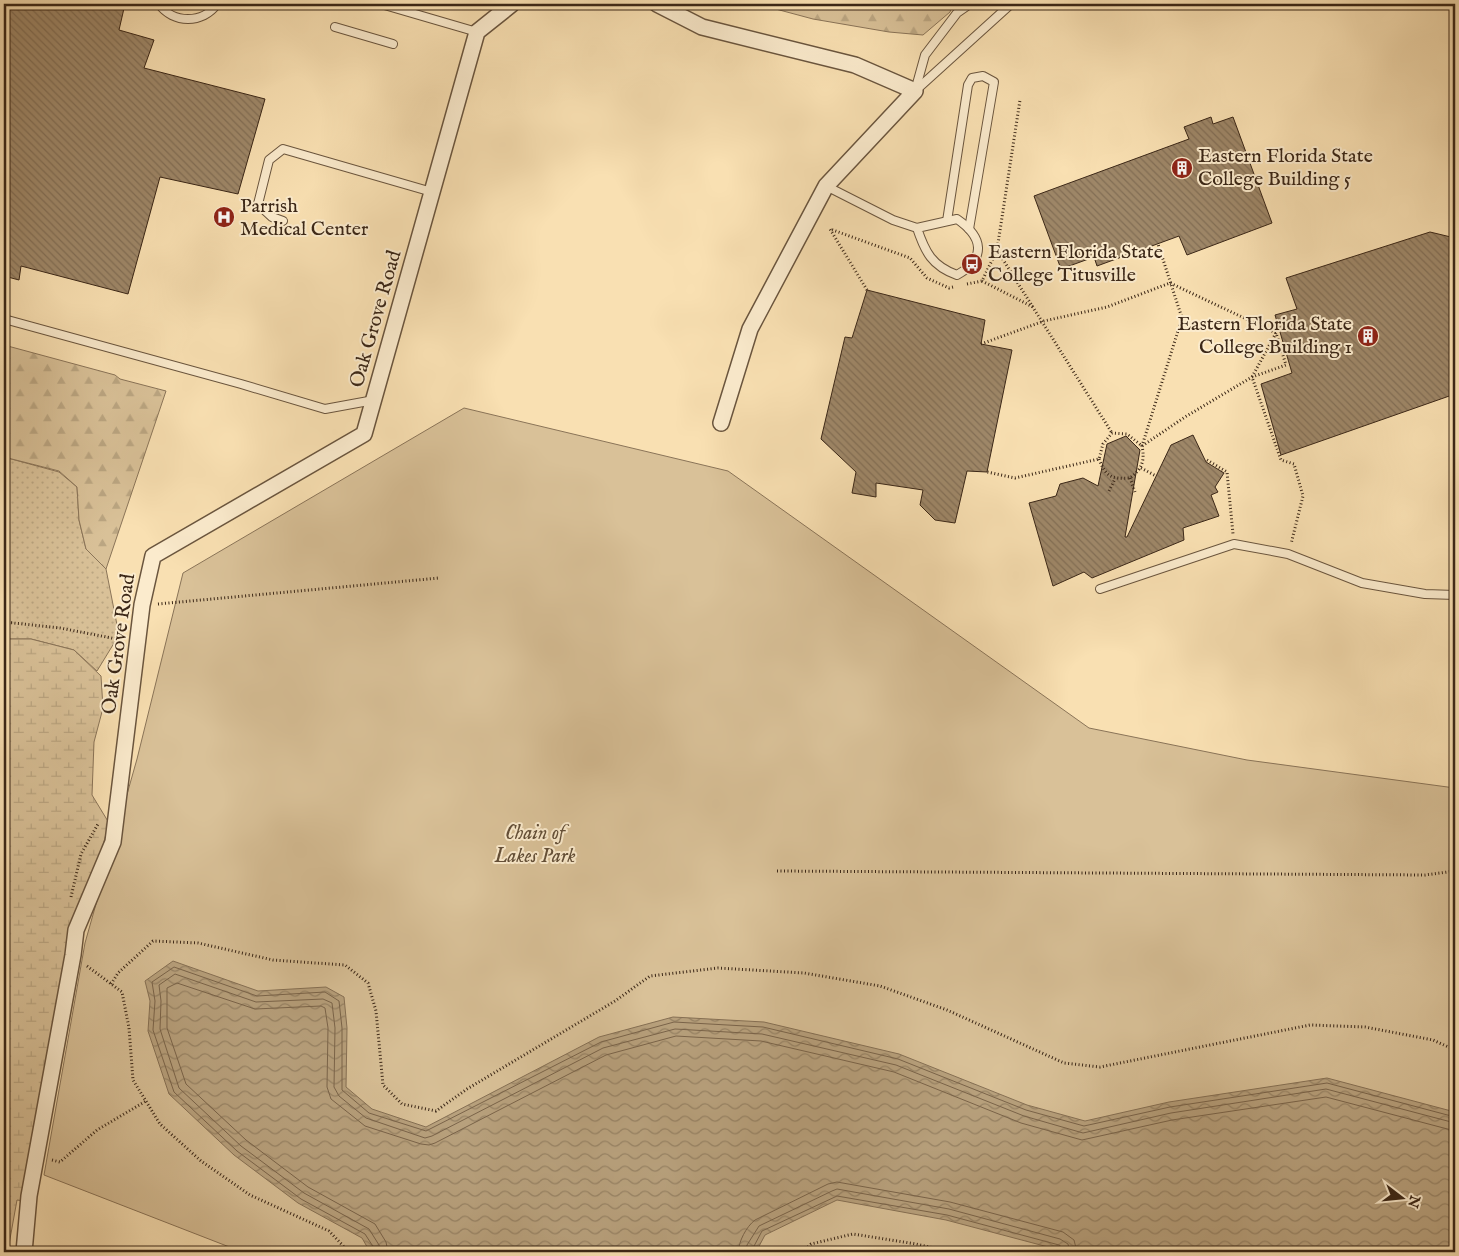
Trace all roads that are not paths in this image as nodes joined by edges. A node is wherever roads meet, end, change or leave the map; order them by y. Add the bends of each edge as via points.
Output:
1 (160, 4) edge
2 (217, 4) edge
3 (381, 4) edge
4 (512, 4) edge
5 (657, 4) edge
6 (970, 4) edge
7 (1011, 4) edge
8 (335, 27) dead end
9 (477, 32) junction
10 (393, 44) dead end
11 (915, 90) junction
12 (826, 186) junction
13 (432, 192) junction
14 (283, 221) dead end
15 (948, 221) junction
16 (917, 228) junction
17 (969, 229) junction
18 (4, 319) edge
19 (374, 400) junction
20 (721, 423) dead end
21 (1100, 589) dead end
22 (1455, 595) edge
23 (24, 1252) edge

1 - 2 lane via 171,15 182,19 204,15
3 - 9 lane
4 - 9 street
5 - 11 street via 702,27 855,65
6 - 11 lane via 957,13 925,55
7 - 11 lane
8 - 10 lane
9 - 13 street, Oak Grove Road
11 - 12 street
12 - 16 lane via 893,220
12 - 20 street via 750,328
13 - 14 lane via 283,149 269,160 258,204 272,217
13 - 19 street, Oak Grove Road
15 - 16 lane
15 - 17 lane via 957,219
15 - 17 lane via 968,85 972,78 983,76 994,82
16 - 17 lane via 933,262 957,275 968,268 978,255 978,243
18 - 19 lane via 325,409
19 - 23 street, Oak Grove Road via 364,434 154,556 142,605 113,842 76,930 29,1196
21 - 22 lane via 1234,544 1288,554 1362,583 1425,594

